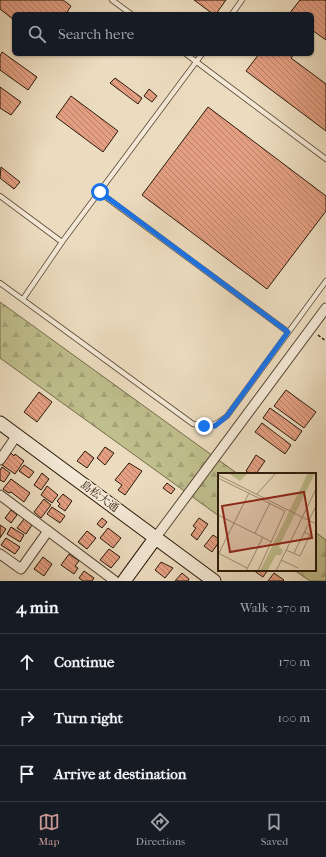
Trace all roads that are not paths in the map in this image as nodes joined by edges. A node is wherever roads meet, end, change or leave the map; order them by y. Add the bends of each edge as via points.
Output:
1 (112, 0) edge
2 (242, 0) edge
3 (128, 12) edge
4 (233, 12) edge
5 (188, 56) edge
6 (200, 56) edge
7 (196, 62) junction
8 (326, 159) edge
9 (100, 192) junction
10 (0, 196) edge
11 (62, 242) junction
12 (326, 281) edge
13 (0, 283) edge
14 (23, 299) junction
15 (326, 308) edge
16 (288, 332) junction
17 (0, 422) edge
18 (17, 435) junction
19 (0, 460) edge
20 (0, 495) edge
21 (48, 531) junction
22 (156, 537) junction
23 (0, 554) edge
24 (123, 581) edge
25 (214, 581) edge

1 - 3 lane
2 - 4 lane
5 - 7 lane
6 - 7 lane
7 - 8 lane
7 - 9 lane
9 - 11 lane
9 - 16 lane
10 - 11 lane
11 - 14 lane
12 - 16 lane
13 - 14 lane
14 - 16 lane via 193,424 204,426 215,426 227,416
15 - 22 street
17 - 18 street, 島松大通
18 - 19 street
18 - 22 street, 島松大通
20 - 21 street
21 - 23 street via 21,569
21 - 24 street
22 - 24 street
22 - 25 street, 島松大通

